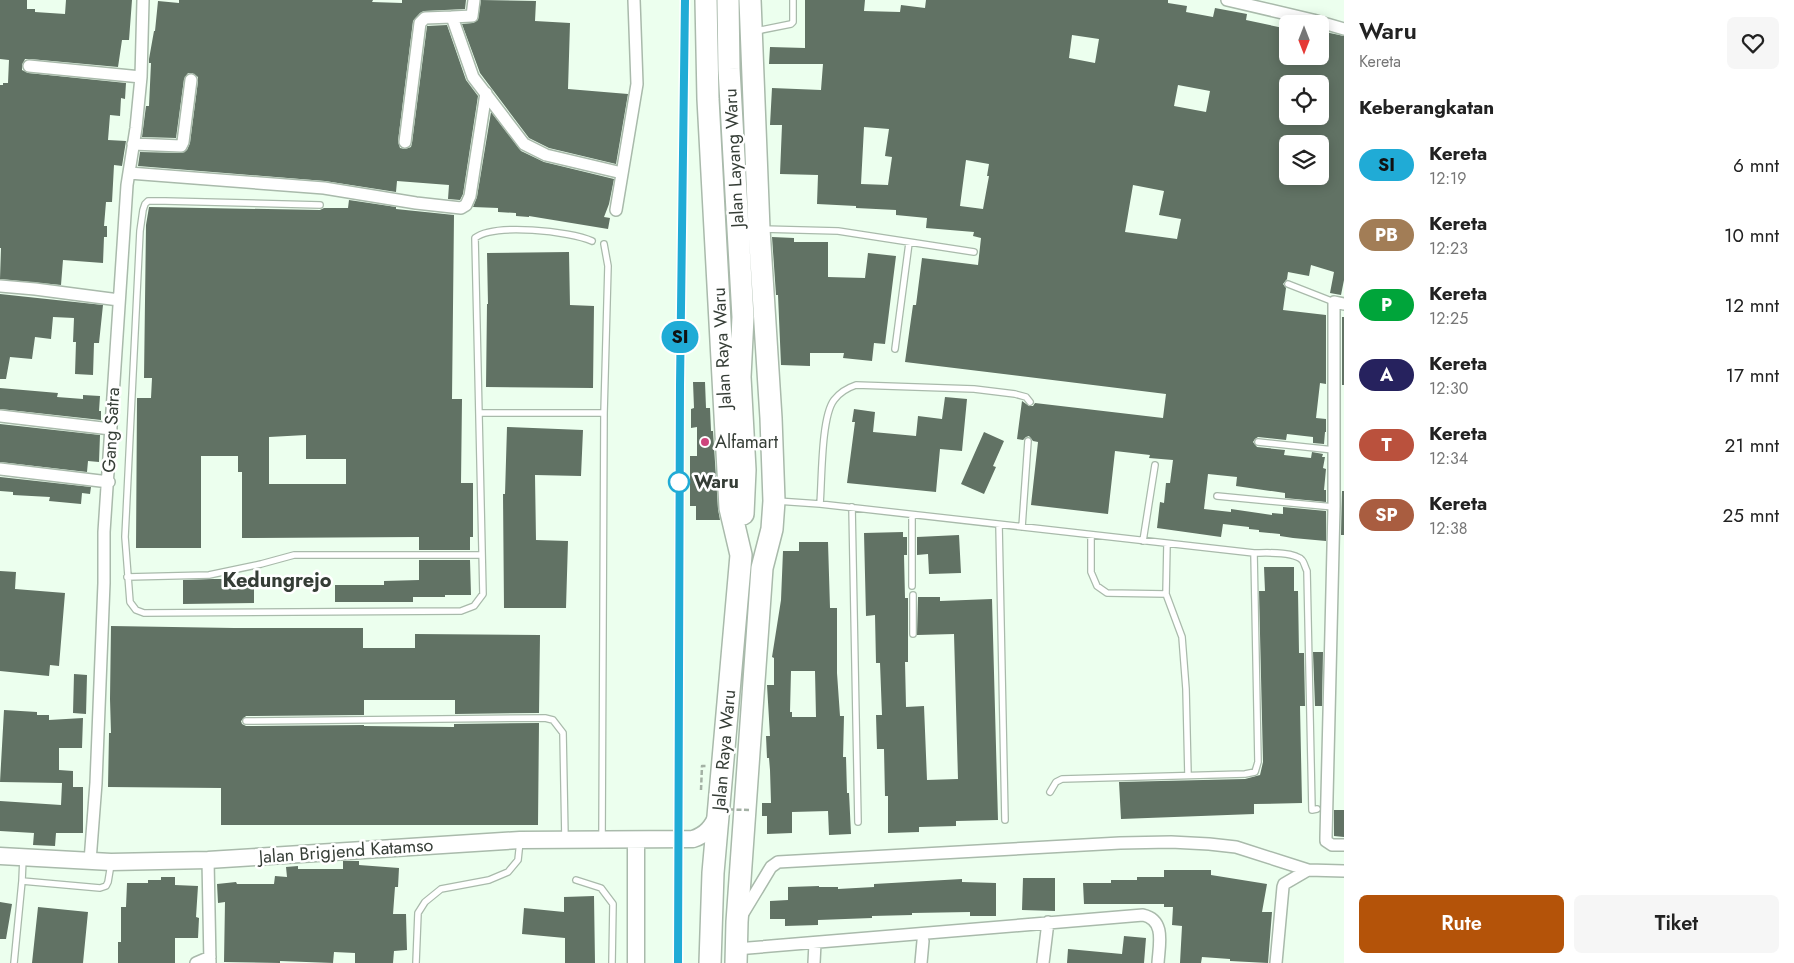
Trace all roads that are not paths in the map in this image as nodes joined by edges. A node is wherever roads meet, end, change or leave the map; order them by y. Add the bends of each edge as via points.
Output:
1 (144, 0) edge
2 (474, 0) edge
3 (634, 0) edge
4 (706, 0) edge
5 (728, 0) edge
6 (750, 0) edge
7 (793, 0) edge
8 (1227, 0) edge
9 (452, 17) junction
10 (1344, 29) edge
11 (751, 32) junction
12 (29, 66) dead end
13 (142, 76) junction
14 (191, 80) dead end
15 (486, 93) junction
16 (406, 142) dead end
17 (133, 144) junction
18 (129, 173) junction
19 (622, 173) junction
20 (320, 206) dead end
21 (616, 210) dead end
22 (759, 230) junction
23 (592, 241) dead end
24 (908, 243) junction
25 (604, 244) dead end
26 (974, 252) dead end
27 (1288, 284) dead end
28 (0, 286) edge
29 (119, 300) junction
30 (1339, 303) edge
31 (742, 317) junction
32 (895, 349) dead end
33 (1030, 402) dead end
34 (478, 413) junction
35 (604, 413) junction
36 (0, 416) edge
37 (111, 429) junction
38 (1028, 441) dead end
39 (1258, 442) dead end
40 (1334, 450) junction
41 (1155, 464) dead end
42 (0, 469) edge
43 (109, 482) junction
44 (1217, 496) dead end
45 (774, 501) junction
46 (820, 504) junction
47 (852, 507) junction
48 (1334, 507) junction
49 (912, 515) junction
50 (999, 525) junction
51 (1022, 528) junction
52 (1091, 535) junction
53 (1143, 541) junction
54 (1167, 544) junction
55 (1339, 549) edge
56 (1254, 553) junction
57 (482, 555) junction
58 (741, 555) junction
59 (762, 568) junction
60 (127, 577) junction
61 (912, 586) dead end
62 (1166, 594) junction
63 (913, 595) dead end
64 (913, 634) dead end
65 (246, 720) dead end
66 (1188, 775) junction
67 (1050, 792) dead end
68 (1317, 809) dead end
69 (716, 811) junction
70 (1005, 820) dead end
71 (858, 822) dead end
72 (693, 839) junction
73 (520, 840) junction
74 (565, 840) junction
75 (636, 840) junction
76 (602, 841) junction
77 (1344, 846) edge
78 (0, 856) edge
79 (23, 858) junction
80 (208, 860) junction
81 (90, 861) junction
82 (111, 862) junction
83 (1308, 870) junction
84 (1344, 871) edge
85 (713, 873) junction
86 (576, 880) dead end
87 (22, 881) junction
88 (737, 922) junction
89 (1048, 922) junction
90 (923, 941) dead end
91 (815, 943) junction
92 (736, 956) edge
93 (210, 960) edge
94 (14, 963) edge
95 (196, 963) edge
96 (416, 963) edge
97 (612, 963) edge
98 (636, 963) edge
99 (710, 963) edge
100 (814, 963) edge
101 (921, 963) edge
102 (1043, 963) edge
103 (1158, 963) edge
104 (1276, 963) edge

1 - 13 street, Gang Satra
2 - 9 street via 472,16
3 - 19 street via 637,84
4 - 58 highway, Jalan Raya Waru via 708,99 730,508
5 - 31 highway, Jalan Layang Waru
6 - 11 highway, Jalan Raya Waru
7 - 11 lane via 791,24
8 - 10 street
9 - 15 street via 470,70
9 - 16 street via 425,18 420,23
11 - 22 highway, Jalan Raya Waru
12 - 13 street
13 - 17 street, Gang Satra
14 - 17 street via 181,146
15 - 18 street via 470,196 461,208 324,188
15 - 19 street via 524,144 546,155
17 - 18 street, Gang Satra
18 - 29 street, Gang Satra
19 - 21 street
20 - 60 lane via 182,201 145,204 140,231 125,537
22 - 24 lane via 838,231
22 - 45 highway, Jalan Raya Waru
23 - 34 lane via 560,232 522,230 482,234 475,238
24 - 26 lane
24 - 32 lane
25 - 35 lane via 608,266
27 - 30 lane
28 - 29 street
29 - 37 street, Gang Satra
30 - 40 street
31 - 58 highway, Jalan Layang Waru via 740,377 745,470
31 - 59 highway, Jalan Layang Waru via 752,376
33 - 46 lane via 1026,397 1015,394 974,389 856,384 833,401 827,416
34 - 35 lane
34 - 57 lane
35 - 76 lane
36 - 37 street
37 - 43 street, Gang Satra
38 - 51 lane
39 - 40 lane
40 - 48 street
41 - 53 lane
42 - 43 street
43 - 81 street, Gang Satra
44 - 48 lane
45 - 46 lane
45 - 59 highway, Jalan Raya Waru via 772,529
46 - 47 lane
47 - 49 lane
47 - 71 lane
48 - 55 street
49 - 50 lane
49 - 61 lane
50 - 51 lane
50 - 70 lane
51 - 52 lane
52 - 53 lane
52 - 62 lane via 1092,572 1097,586 1107,593
53 - 54 lane
54 - 56 lane
54 - 62 lane
55 - 77 street via 1326,841
56 - 66 lane via 1258,762 1255,772 1245,774
56 - 68 lane via 1294,556 1302,559 1307,571 1312,810
57 - 60 lane via 294,555 209,575
57 - 60 lane via 483,594 474,606 461,611 144,613 136,610 130,602
58 - 69 highway, Jalan Raya Waru
59 - 88 highway, Jalan Raya Waru
62 - 66 lane via 1182,637
63 - 64 lane
65 - 74 lane via 553,720 563,733
66 - 67 lane via 1062,779
69 - 72 street via 711,827
69 - 85 highway, Jalan Raya Waru
72 - 75 street, Jalan Brigjend Katamso
72 - 85 street via 706,854
73 - 74 street, Jalan Brigjend Katamso
73 - 80 street, Jalan Brigjend Katamso
73 - 96 lane via 518,860 508,872 489,880 441,889 425,902 418,913
74 - 76 street, Jalan Brigjend Katamso
75 - 76 street, Jalan Brigjend Katamso
75 - 98 street
78 - 79 street, Jalan Brigjend Katamso
79 - 81 street, Jalan Brigjend Katamso
79 - 87 lane
80 - 82 street, Jalan Brigjend Katamso
80 - 93 street
81 - 82 street, Jalan Brigjend Katamso
82 - 87 lane via 108,882 100,888
83 - 84 street
83 - 88 street via 1236,847 1171,842 778,862 771,866
83 - 104 street via 1284,884
85 - 99 highway, Jalan Raya Waru
86 - 97 lane via 601,888 613,904
87 - 94 lane
88 - 92 highway, Jalan Raya Waru
89 - 91 street
89 - 102 street
89 - 103 street via 1149,916 1158,925
90 - 101 street
91 - 92 street
91 - 100 street
93 - 95 street

